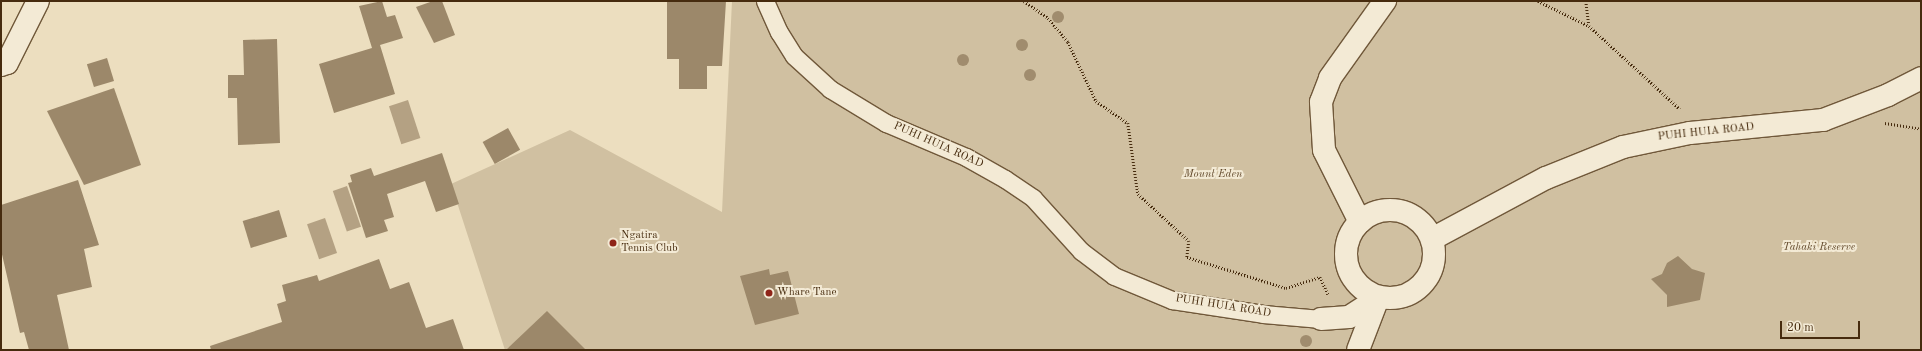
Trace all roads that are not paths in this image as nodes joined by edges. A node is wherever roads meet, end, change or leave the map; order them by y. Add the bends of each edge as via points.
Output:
1 (38, 1) edge
2 (766, 1) edge
3 (1385, 1) edge
4 (1, 65) edge
5 (1921, 78) edge
6 (1360, 222) junction
7 (1432, 239) junction
8 (1378, 298) junction
9 (1330, 319) joint
10 (1358, 350) edge

1 - 4 street via 7,64
2 - 9 street, PUHI HUIA ROAD via 779,32 794,56 830,89 886,123 966,157 1006,179 1033,198 1081,251 1114,276 1172,300 1263,314
3 - 6 street via 1330,78 1321,102 1324,150
5 - 7 street, PUHI HUIA ROAD via 1888,95 1823,120 1657,138 1585,161
6 - 7 street via 1378,212 1401,211 1417,219
6 - 8 street via 1349,238 1346,260 1356,282
7 - 8 street via 1433,266 1424,284 1404,296
8 - 9 street
8 - 10 street

